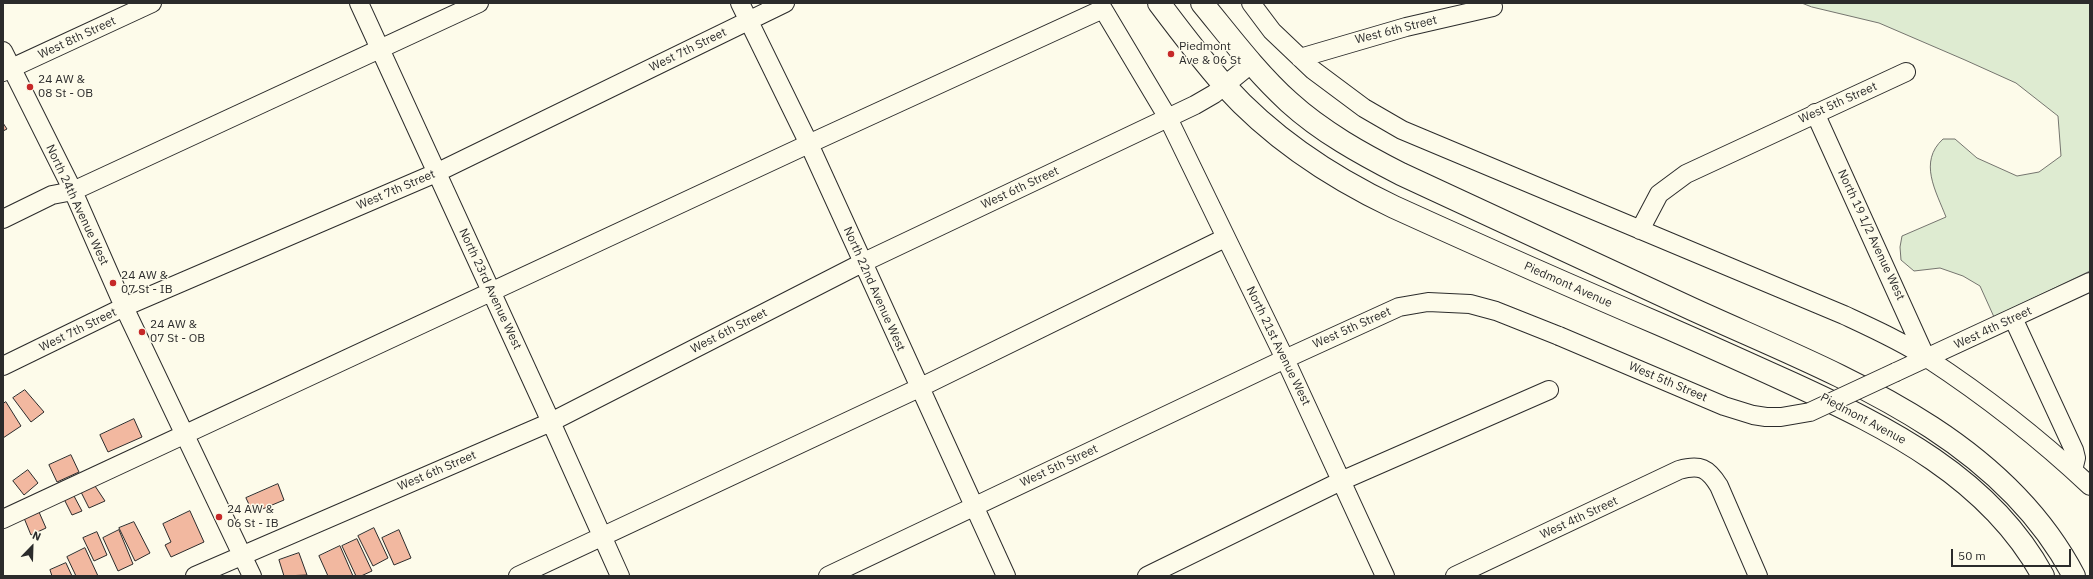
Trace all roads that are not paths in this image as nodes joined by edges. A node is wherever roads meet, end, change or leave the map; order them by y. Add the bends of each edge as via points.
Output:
1 (152, 3) edge
2 (359, 3) edge
3 (479, 3) edge
4 (740, 3) edge
5 (785, 3) edge
6 (1159, 3) edge
7 (1202, 3) edge
8 (1252, 3) edge
9 (1493, 8) dead end
10 (748, 20) junction
11 (380, 50) junction
12 (3, 52) edge
13 (1300, 58) junction
14 (1251, 64) junction
15 (7, 70) edge
16 (1906, 72) dead end
17 (1225, 86) junction
18 (1815, 113) junction
19 (1168, 118) junction
20 (808, 144) junction
21 (436, 173) junction
22 (73, 191) junction
23 (3, 219) edge
24 (1640, 230) junction
25 (1225, 238) junction
26 (862, 263) junction
27 (2090, 282) edge
28 (492, 293) junction
29 (124, 307) junction
30 (2013, 318) junction
31 (1926, 358) junction
32 (1284, 359) junction
33 (3, 366) edge
34 (1896, 372) joint
35 (919, 388) junction
36 (1549, 390) dead end
37 (552, 422) junction
38 (184, 434) junction
39 (2073, 470) junction
40 (1341, 481) junction
41 (2090, 486) edge
42 (973, 507) junction
43 (2034, 515) junction
44 (3, 519) edge
45 (602, 536) junction
46 (242, 554) junction
47 (195, 576) edge
48 (252, 576) edge
49 (518, 576) edge
50 (620, 576) edge
51 (828, 576) edge
52 (1006, 576) edge
53 (1147, 576) edge
54 (1385, 576) edge
55 (1455, 576) edge
56 (1758, 576) edge
57 (2042, 576) edge
58 (2074, 576) edge
59 (2082, 576) edge

1 - 15 street, West 8th Street
2 - 11 street, North 23rd Avenue West
3 - 11 street
4 - 10 street, North 22nd Avenue West
5 - 10 street, West 7th Street
6 - 17 highway, Piedmont Avenue
7 - 14 highway
8 - 13 street via 1272,31
9 - 13 street, West 6th Street via 1399,29
10 - 20 street, North 22nd Avenue West
10 - 21 street, West 7th Street
11 - 21 street, North 23rd Avenue West
11 - 22 street
12 - 15 street, North 24th Avenue West
13 - 24 street via 1339,91 1402,130
14 - 17 street, West 6th Street
14 - 43 highway via 1303,113 1374,160 1836,376 1914,417 1950,439 1983,464 2012,490
15 - 22 street, North 24th Avenue West
16 - 18 street, West 5th Street
17 - 19 street, West 6th Street
17 - 57 highway, Piedmont Avenue via 1280,137 1352,186 1726,353 1864,417 1911,445 1980,496 2008,526
18 - 24 street, West 5th Street via 1676,180 1655,200
18 - 31 street, North 19 1/2 Avenue West
19 - 20 street, North 21st Avenue West via 1103,9
19 - 25 street, North 21st Avenue West
19 - 26 street, West 6th Street
20 - 26 street, North 22nd Avenue West
20 - 28 street
21 - 28 street, North 23rd Avenue West
21 - 29 street, West 7th Street
22 - 23 street via 52,195
22 - 29 street, North 24th Avenue West
24 - 31 street via 1844,315 1883,333
25 - 32 street, North 21st Avenue West
25 - 35 street
26 - 35 street, North 22nd Avenue West
26 - 37 street, West 6th Street
27 - 30 street, West 4th Street
28 - 37 street, North 23rd Avenue West
28 - 38 street
29 - 33 street, West 7th Street
29 - 38 street, North 24th Avenue West
30 - 31 street, West 4th Street
30 - 39 street via 2074,450 2076,458
31 - 34 street, West 4th Street
31 - 39 street via 2009,418
32 - 34 street, West 5th Street, bridge via 1406,305 1455,302 1483,307 1559,336 1724,406 1753,415 1781,417 1810,412
32 - 40 street, North 21st Avenue West
32 - 42 street, West 5th Street
35 - 42 street, North 22nd Avenue West
35 - 45 street
36 - 40 street
37 - 45 street, North 23rd Avenue West
37 - 46 street, West 6th Street
38 - 44 street
38 - 46 street, North 24th Avenue West
39 - 41 street
40 - 53 street
40 - 54 street, North 21st Avenue West
42 - 51 street, West 5th Street
42 - 52 street, North 22nd Avenue West
43 - 58 highway
43 - 59 highway via 2072,558
45 - 49 street
45 - 50 street, North 23rd Avenue West
46 - 47 street, West 6th Street
46 - 48 street, North 24th Avenue West
55 - 56 street, West 4th Street via 1679,470 1691,467 1704,469 1712,475 1719,486

